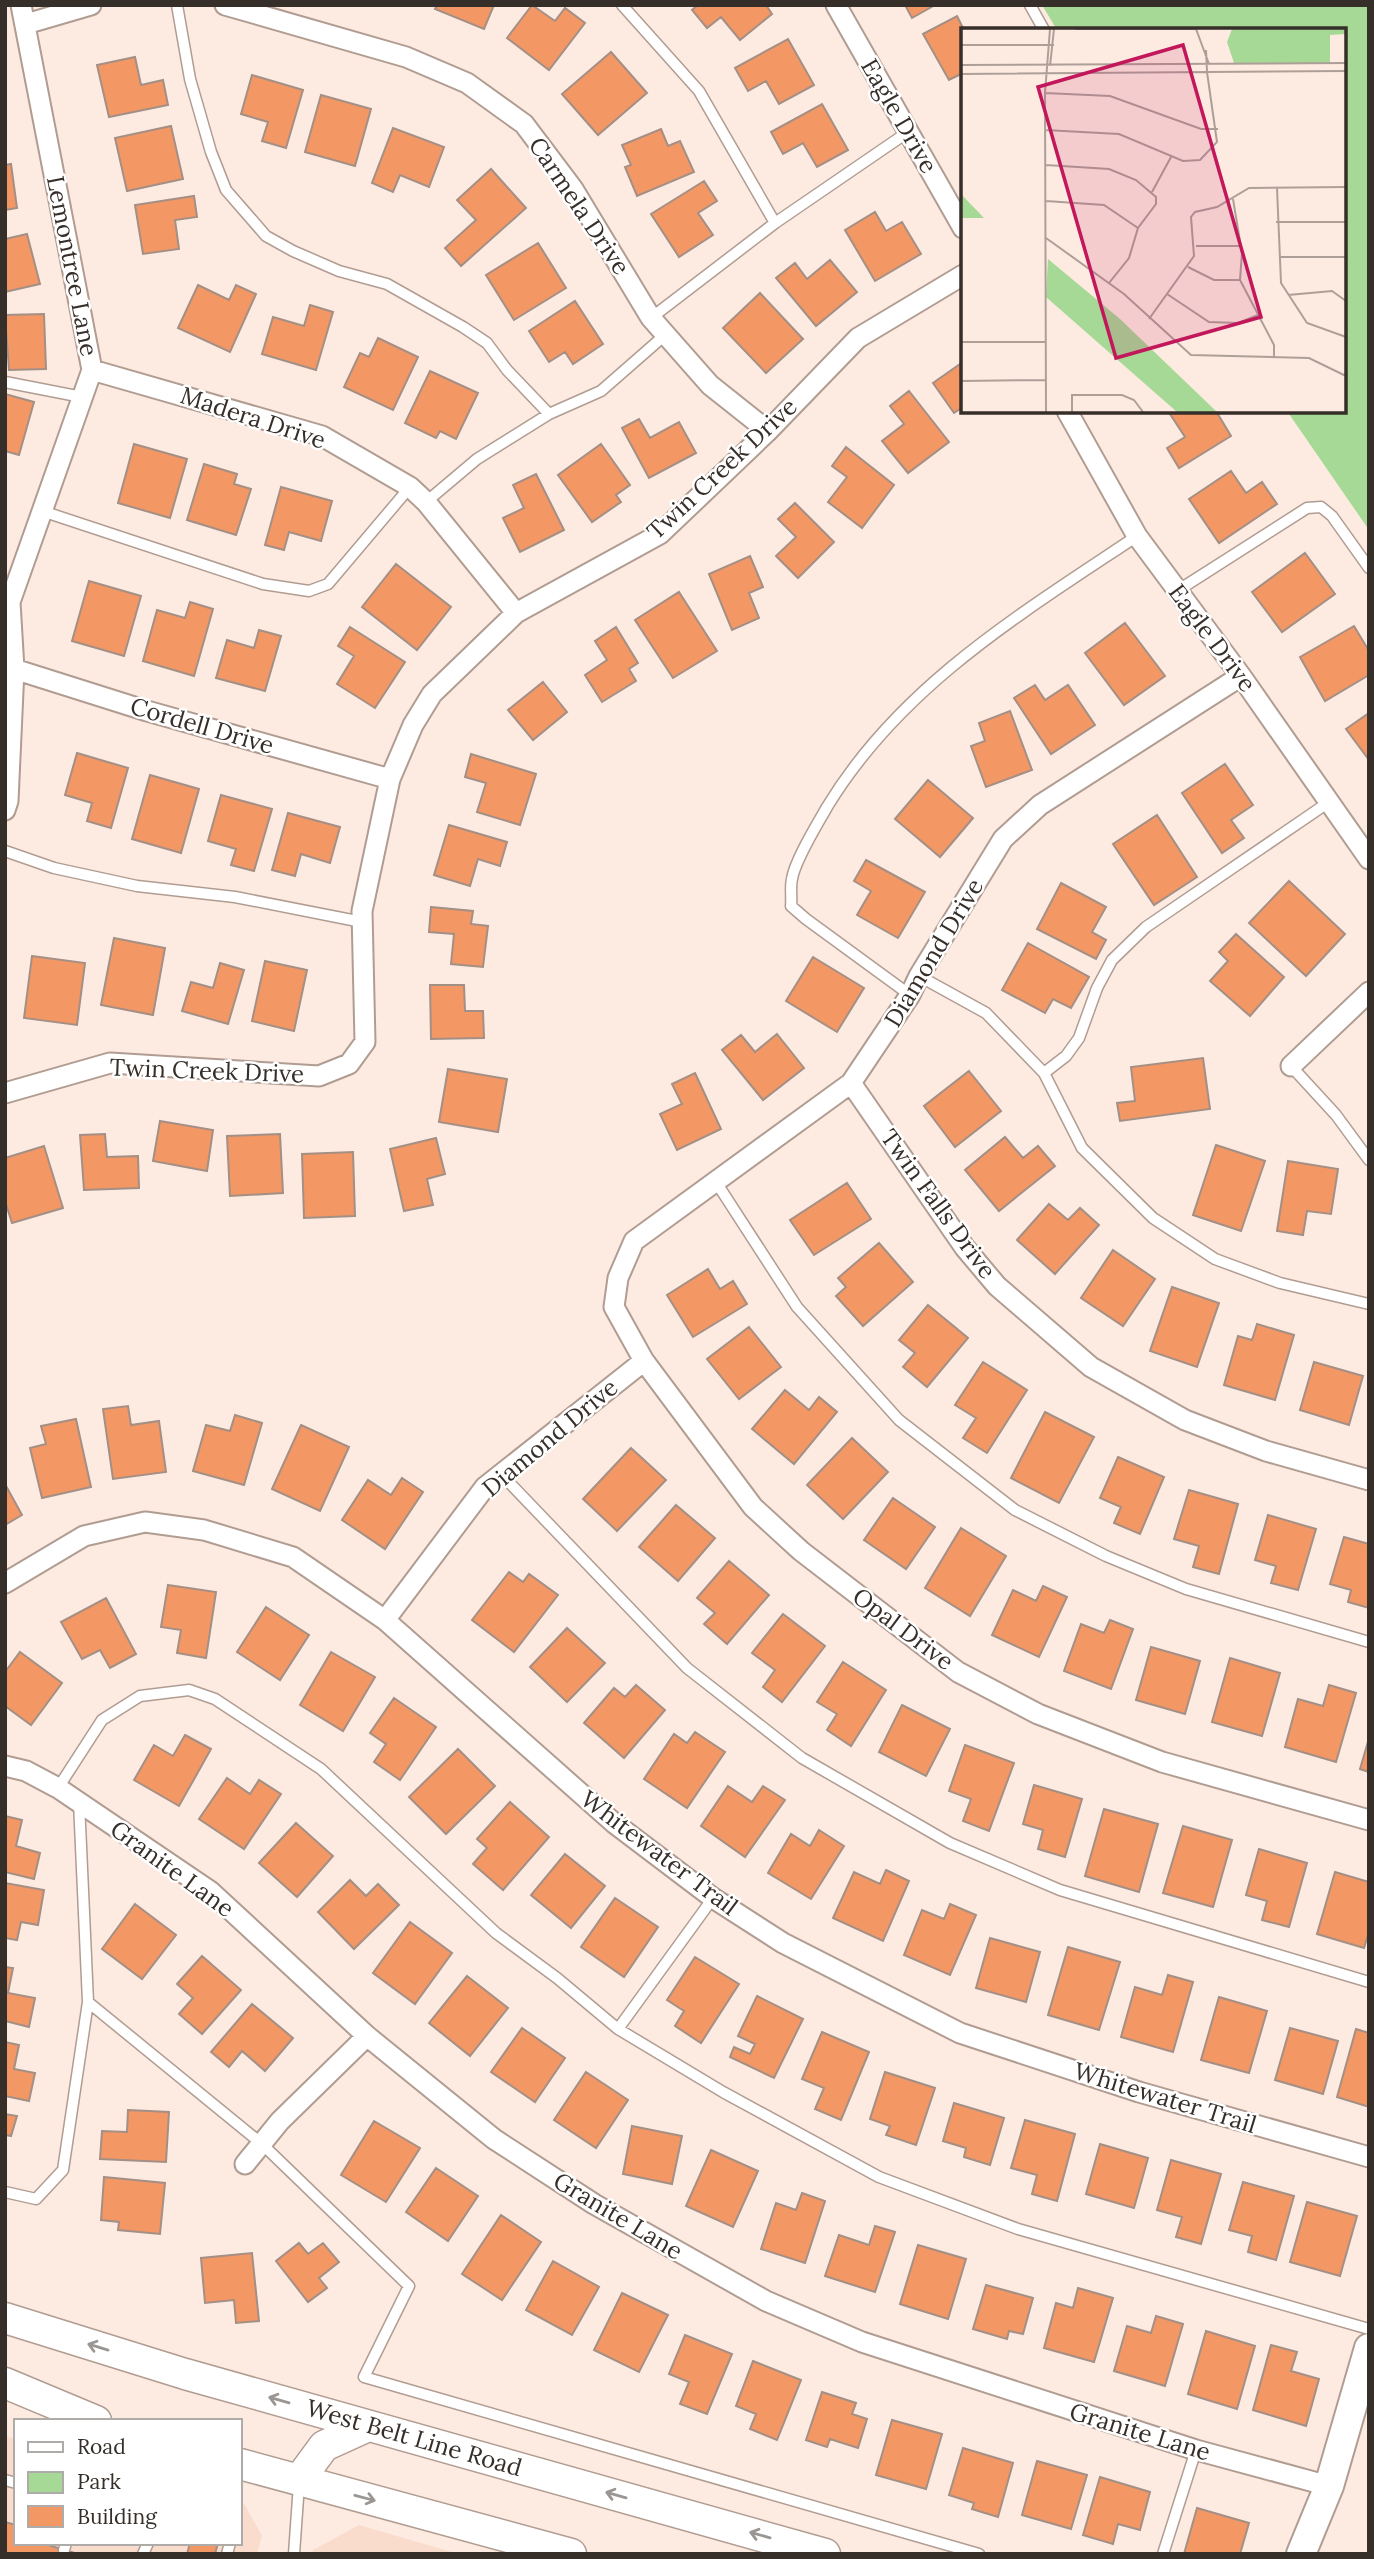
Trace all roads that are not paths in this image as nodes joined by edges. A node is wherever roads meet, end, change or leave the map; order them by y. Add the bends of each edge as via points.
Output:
1 (90, 5) edge
2 (177, 5) edge
3 (225, 5) edge
4 (622, 5) edge
5 (836, 5) edge
6 (1030, 5) edge
7 (24, 15) edge
8 (1043, 28) edge
9 (908, 132) junction
10 (775, 222) junction
11 (961, 225) edge
12 (961, 276) edge
13 (651, 318) junction
14 (665, 335) junction
15 (92, 370) junction
16 (5, 382) edge
17 (82, 397) junction
18 (1068, 413) edge
19 (549, 414) junction
20 (768, 431) junction
21 (410, 487) junction
22 (426, 502) junction
23 (42, 512) junction
24 (1137, 536) junction
25 (1369, 568) edge
26 (1177, 591) junction
27 (516, 613) junction
28 (14, 670) junction
29 (1241, 676) junction
30 (390, 779) junction
31 (1329, 802) junction
32 (5, 810) edge
33 (5, 851) edge
34 (1369, 859) edge
35 (362, 922) junction
36 (919, 976) junction
37 (1369, 992) edge
38 (910, 995) junction
39 (1291, 1066) joint
40 (1044, 1073) junction
41 (851, 1083) junction
42 (5, 1093) edge
43 (1369, 1160) edge
44 (716, 1182) junction
45 (634, 1241) joint
46 (1369, 1304) edge
47 (644, 1360) junction
48 (501, 1474) junction
49 (1369, 1480) edge
50 (5, 1583) edge
51 (385, 1620) junction
52 (1369, 1642) edge
53 (5, 1766) edge
54 (58, 1788) junction
55 (79, 1802) junction
56 (1369, 1821) edge
57 (713, 1898) junction
58 (1369, 1982) edge
59 (88, 2001) junction
60 (618, 2029) junction
61 (367, 2036) junction
62 (262, 2144) junction
63 (1369, 2157) edge
64 (245, 2164) dead end
65 (5, 2192) edge
66 (5, 2318) edge
67 (1369, 2329) edge
68 (1369, 2348) edge
69 (5, 2383) edge
70 (91, 2419) edge
71 (368, 2426) junction
72 (1195, 2450) junction
73 (242, 2465) edge
74 (299, 2480) junction
75 (1329, 2486) junction
76 (294, 2554) edge
77 (571, 2554) edge
78 (825, 2554) edge
79 (979, 2554) edge
80 (1163, 2554) edge
81 (1301, 2554) edge

1 - 7 street
2 - 19 lane via 190,79 211,152 226,190 266,236 339,271 387,284 471,332 487,343
3 - 13 street, Carmela Drive via 406,57 467,83 523,124 573,189
4 - 10 lane via 699,91
5 - 9 street, Eagle Drive
6 - 8 lane
7 - 15 street, Lemontree Lane
9 - 10 lane
9 - 11 street, Eagle Drive
10 - 13 lane
12 - 20 street, Twin Creek Drive via 858,338
13 - 14 street, Carmela Drive
14 - 19 lane via 601,391
14 - 20 street, Carmela Drive via 710,385
15 - 17 street, Lemontree Lane
15 - 21 street, Madera Drive via 321,436
16 - 17 lane
17 - 23 street, Lemontree Lane
18 - 24 street, Eagle Drive
19 - 22 lane via 477,459
20 - 27 street, Twin Creek Drive via 660,534
21 - 22 street, Madera Drive
21 - 23 lane via 328,584 309,591 263,584
22 - 27 street, Madera Drive
23 - 28 street, Lemontree Lane via 10,602
24 - 26 street, Eagle Drive
24 - 38 lane via 941,674 876,738 813,831 792,878 792,906
25 - 26 lane via 1332,516 1321,507 1307,508
26 - 29 street, Eagle Drive
27 - 30 street, Twin Creek Drive via 432,694
28 - 30 street, Cordell Drive
28 - 32 street, Lemontree Lane
29 - 31 street, Eagle Drive
29 - 36 street, Diamond Drive via 1040,805 1003,839
30 - 35 street, Twin Creek Drive
31 - 34 street, Eagle Drive
31 - 40 lane via 1146,927 1112,960 1079,1038 1066,1056
33 - 35 lane via 54,868 137,886 235,897
35 - 42 street, Twin Creek Drive via 365,1042 349,1064 319,1076 110,1063
36 - 38 street, Diamond Drive
36 - 40 lane via 986,1013
37 - 39 street
38 - 41 street, Diamond Drive
39 - 43 lane
40 - 46 lane via 1082,1148 1153,1218 1215,1259 1280,1283
41 - 44 street, Diamond Drive
41 - 49 street, Twin Falls Drive via 965,1248 997,1286 1091,1367 1185,1420 1266,1451
44 - 45 street, Diamond Drive
44 - 52 lane via 797,1307 900,1420 1015,1510 1106,1556 1186,1589
45 - 47 street, Opal Drive via 618,1278 614,1307
47 - 48 street, Diamond Drive
47 - 56 street, Opal Drive via 753,1507 801,1551 958,1672 1038,1714 1162,1762
48 - 51 street, Diamond Drive via 485,1487
48 - 58 lane via 687,1668 802,1758 950,1843 1060,1890
50 - 51 street, Whitewater Trail via 84,1535 145,1522 204,1530 293,1557
51 - 57 street, Whitewater Trail via 614,1823
53 - 54 street, Granite Lane
54 - 55 street, Granite Lane
54 - 60 lane via 102,1720 140,1696 189,1690 215,1699 321,1769 495,1933
55 - 59 lane
55 - 61 street, Granite Lane via 210,1891
57 - 60 lane
57 - 63 street, Whitewater Trail via 783,1943 960,2033 1139,2092
59 - 62 lane
59 - 65 lane via 62,2170 36,2199
60 - 67 lane via 879,2177 1018,2229
61 - 62 street
61 - 72 street, Granite Lane via 505,2147 594,2204 766,2301 862,2342
62 - 64 street
62 - 79 lane via 409,2286 363,2377
71 -> 66 main road, West Belt Line Road
68 - 75 street
69 - 70 main road
71 - 74 main road via 324,2446
78 -> 71 main road, West Belt Line Road
72 - 75 street, Granite Lane
72 - 80 lane
73 - 74 main road
74 - 76 lane
74 -> 77 main road
75 - 81 street

